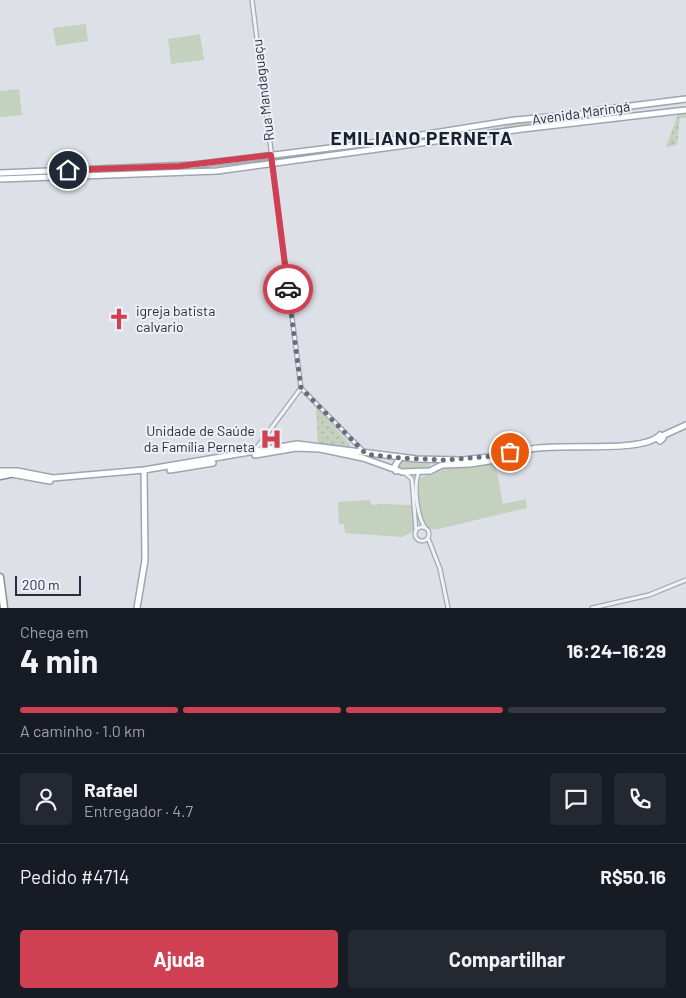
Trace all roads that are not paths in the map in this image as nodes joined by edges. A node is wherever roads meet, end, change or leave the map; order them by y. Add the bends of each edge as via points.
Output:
1 (252, 0) edge
2 (686, 99) edge
3 (664, 102) junction
4 (626, 106) junction
5 (686, 110) edge
6 (663, 113) junction
7 (627, 117) junction
8 (500, 122) junction
9 (465, 127) junction
10 (502, 132) junction
11 (466, 137) junction
12 (314, 150) junction
13 (271, 155) junction
14 (315, 158) junction
15 (231, 160) junction
16 (272, 164) junction
17 (232, 169) junction
18 (31, 171) junction
19 (0, 173) edge
20 (31, 178) junction
21 (0, 179) edge
22 (301, 388) junction
23 (686, 427) edge
24 (350, 439) junction
25 (349, 451) junction
26 (263, 452) junction
27 (253, 454) junction
28 (366, 454) junction
29 (508, 456) junction
30 (400, 458) junction
31 (429, 460) junction
32 (429, 471) junction
33 (0, 472) edge
34 (9, 472) joint
35 (144, 472) junction
36 (399, 472) junction
37 (419, 472) junction
38 (414, 484) junction
39 (418, 514) junction
40 (425, 528) junction
41 (416, 530) junction
42 (428, 538) junction
43 (422, 542) junction
44 (433, 551) junction
45 (0, 577) edge
46 (686, 580) edge
47 (4, 608) edge
48 (138, 608) edge
49 (448, 608) edge
50 (592, 608) edge

1 - 13 street, Rua Mandaguaçu
2 - 3 main road, Avenida Maringá
3 - 4 main road, Avenida Maringá
3 - 6 main road
4 - 7 main road via 624,112
4 - 8 main road, Avenida Maringá
5 - 6 main road, Avenida Maringá
6 - 7 main road, Avenida Maringá
7 - 10 main road, Avenida Maringá
8 - 9 main road, Avenida Maringá
8 - 10 main road
9 - 11 main road
9 - 12 main road, Avenida Maringá
10 - 11 main road, Avenida Maringá
11 - 14 main road, Avenida Maringá
12 - 13 main road, Avenida Maringá
12 - 14 main road
13 - 15 main road, Avenida Maringá
13 - 16 street, Rua Mandaguaçu
14 - 16 main road, Avenida Maringá
15 - 17 main road via 227,165
15 - 18 main road, Avenida Maringá via 172,166
16 - 17 main road, Avenida Maringá
16 - 22 street, Rua Mandaguaçu
17 - 20 main road, Avenida Maringá
18 - 19 main road, Avenida Maringá
18 - 20 main road
20 - 21 main road, Avenida Maringá
22 - 24 street
22 - 27 street
23 - 29 main road via 636,447 546,450 515,455 513,460
24 - 25 street via 354,446
24 - 28 street
25 - 26 main road via 304,444
25 - 28 main road
26 - 27 main road
26 - 36 main road via 296,448 329,450 363,458
27 - 35 main road
28 - 30 main road
29 - 31 main road
29 - 32 main road via 470,464 442,465
30 - 31 main road
30 - 36 main road via 395,466
31 - 32 main road via 433,466
32 - 37 main road
33 - 34 highway
34 - 35 main road via 57,478
35 - 48 main road via 146,560
36 - 37 main road
36 - 38 street via 410,477
37 - 38 street
38 - 39 street
39 - 40 street
39 - 41 street
40 - 41 street
40 - 42 street via 429,532
41 - 43 street via 416,538
42 - 43 street
42 - 44 street
43 - 44 street
44 - 49 street
45 - 47 highway
46 - 50 street via 649,595

